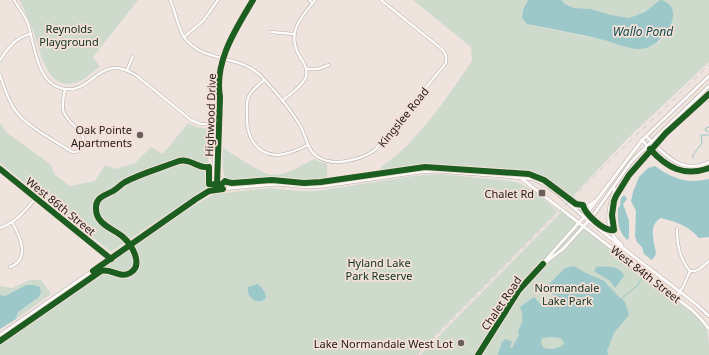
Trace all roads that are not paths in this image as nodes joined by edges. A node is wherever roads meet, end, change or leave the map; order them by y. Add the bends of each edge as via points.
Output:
1 (14, 0) edge
2 (170, 0) edge
3 (218, 0) edge
4 (253, 0) edge
5 (309, 0) edge
6 (315, 0) edge
7 (381, 0) edge
8 (313, 3) junction
9 (271, 32) dead end
10 (30, 34) junction
11 (294, 34) junction
12 (184, 37) junction
13 (133, 56) dead end
14 (223, 59) junction
15 (0, 60) edge
16 (329, 66) dead end
17 (306, 69) junction
18 (127, 70) junction
19 (0, 75) edge
20 (709, 76) edge
21 (264, 80) junction
22 (709, 86) edge
23 (65, 89) junction
24 (219, 89) junction
25 (282, 101) junction
26 (215, 125) junction
27 (219, 125) junction
28 (646, 136) junction
29 (642, 140) junction
30 (652, 141) junction
31 (308, 145) junction
32 (647, 146) junction
33 (709, 162) edge
34 (709, 168) edge
35 (0, 169) edge
36 (218, 173) junction
37 (520, 178) junction
38 (616, 185) junction
39 (233, 188) junction
40 (216, 190) junction
41 (600, 197) junction
42 (35, 198) junction
43 (573, 206) junction
44 (584, 217) junction
45 (589, 220) junction
46 (12, 222) junction
47 (579, 223) junction
48 (584, 226) junction
49 (0, 228) edge
50 (677, 229) dead end
51 (628, 252) junction
52 (111, 259) junction
53 (709, 261) edge
54 (543, 264) junction
55 (10, 267) dead end
56 (690, 271) junction
57 (680, 291) junction
58 (676, 297) junction
59 (709, 316) edge
60 (709, 329) edge
61 (0, 335) edge
62 (478, 355) edge

1 - 10 street via 27,21
2 - 12 street
3 - 12 street via 203,20
4 - 14 street, Highwood Drive via 234,32
5 - 8 street
6 - 8 street
7 - 31 street, Kingslee Road via 443,50 446,63 369,154 355,160 331,161 321,159
8 - 11 street via 299,20
9 - 11 street
10 - 15 street via 17,39
10 - 23 street via 39,63 47,78
11 - 17 street via 295,45
12 - 14 street via 202,52
13 - 18 street
14 - 21 street via 250,67
14 - 24 street, Highwood Drive
16 - 17 street
17 - 25 street via 304,81
18 - 23 street via 107,69 96,74 83,86
18 - 26 street via 191,120
19 - 23 street via 10,102 20,116 75,152 84,144 84,138 64,112
20 - 28 street, Chalet Road
21 - 25 street
21 - 31 street via 252,91 247,101 247,129 253,142 262,150 275,155
22 - 30 street
24 - 26 street, Highwood Drive via 216,97
24 - 27 street, Highwood Drive
25 - 31 street via 302,128
26 - 27 street
26 - 40 street, Highwood Drive via 213,185
27 - 36 street, Highwood Drive
28 - 29 street, Chalet Road
28 - 30 street
29 - 32 street
29 - 41 street, Chalet Road
30 - 32 street
30 - 33 street via 667,157 677,163 691,166
32 - 34 street via 663,162 675,169 696,172
32 - 38 street
35 - 42 street, West 86th Street
36 - 39 street via 223,183
36 - 40 street, Highwood Drive
37 - 39 street, West 84th Street via 436,171 316,186 276,184
37 - 43 street, West 84th Street via 533,179 544,184
37 - 47 street, West 84th Street
38 - 45 street, Chalet Road
38 - 51 street via 611,199 609,221 613,235
39 - 40 street, West 84th Street
40 - 52 street, West 84th Street via 196,199
41 - 43 street via 586,207
41 - 44 street, Chalet Road
42 - 46 street
42 - 52 street, West 86th Street
43 - 44 street, West 84th Street
44 - 45 street, West 84th Street
44 - 47 street, Chalet Road
45 - 48 street, Chalet Road
45 - 51 street, West 84th Street
46 - 49 street
46 - 55 street via 22,246 21,257 16,265
47 - 48 street, West 84th Street
47 - 54 street, Chalet Road
48 - 54 street, Chalet Road via 564,248
48 - 58 street, West 84th Street
50 - 56 street via 680,250
51 - 57 street, West 84th Street
52 - 61 street, West 84th Street
53 - 56 street via 701,268
54 - 62 street, Chalet Road via 519,290
56 - 57 street
57 - 58 street
57 - 59 street, West 84th Street
58 - 60 street, West 84th Street via 697,314

